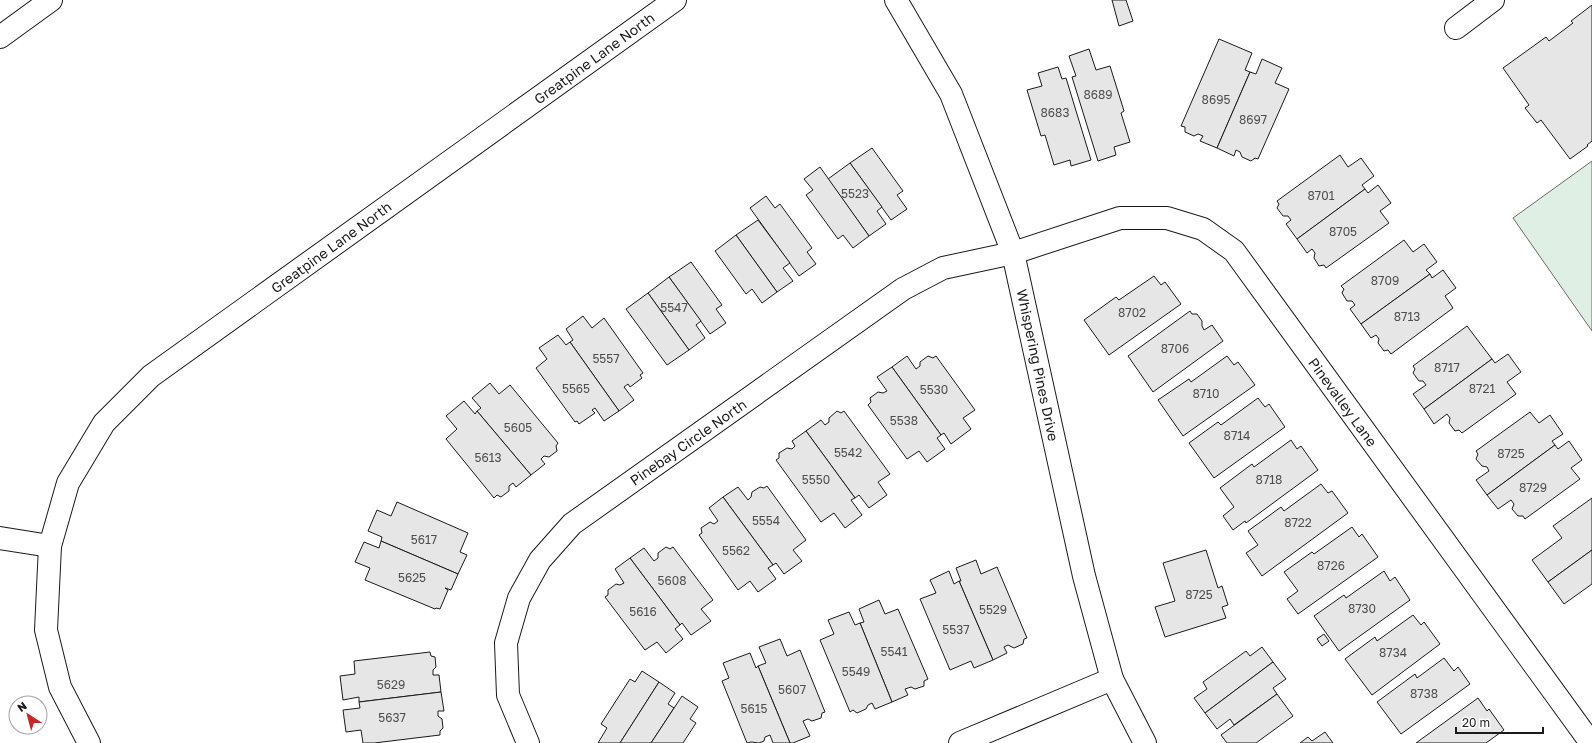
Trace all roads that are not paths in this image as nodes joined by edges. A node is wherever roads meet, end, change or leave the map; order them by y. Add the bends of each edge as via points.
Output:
1 (51, 0) edge
2 (675, 0) edge
3 (896, 0) edge
4 (1493, 0) edge
5 (1456, 28) dead end
6 (0, 37) edge
7 (1013, 252) junction
8 (0, 538) edge
9 (50, 546) junction
10 (1112, 678) junction
11 (527, 742) edge
12 (89, 743) edge
13 (960, 743) edge
14 (1145, 743) edge
15 (1591, 743) edge

1 - 6 street
2 - 9 street, Greatpine Lane North via 151,376 104,423 68,483
3 - 7 street, Whispering Pines Drive via 951,94
4 - 5 street
7 - 10 street, Whispering Pines Drive via 1084,576
7 - 11 street, Pinebay Circle North via 943,268 903,289 572,524 540,560 519,598 506,643 508,695
7 - 15 street, Pinevalley Lane via 1120,218 1167,218 1203,229 1234,251
8 - 9 street
9 - 12 street, Greatpine Lane North via 46,630 60,687
10 - 13 street
10 - 14 street, Whispering Pines Drive

